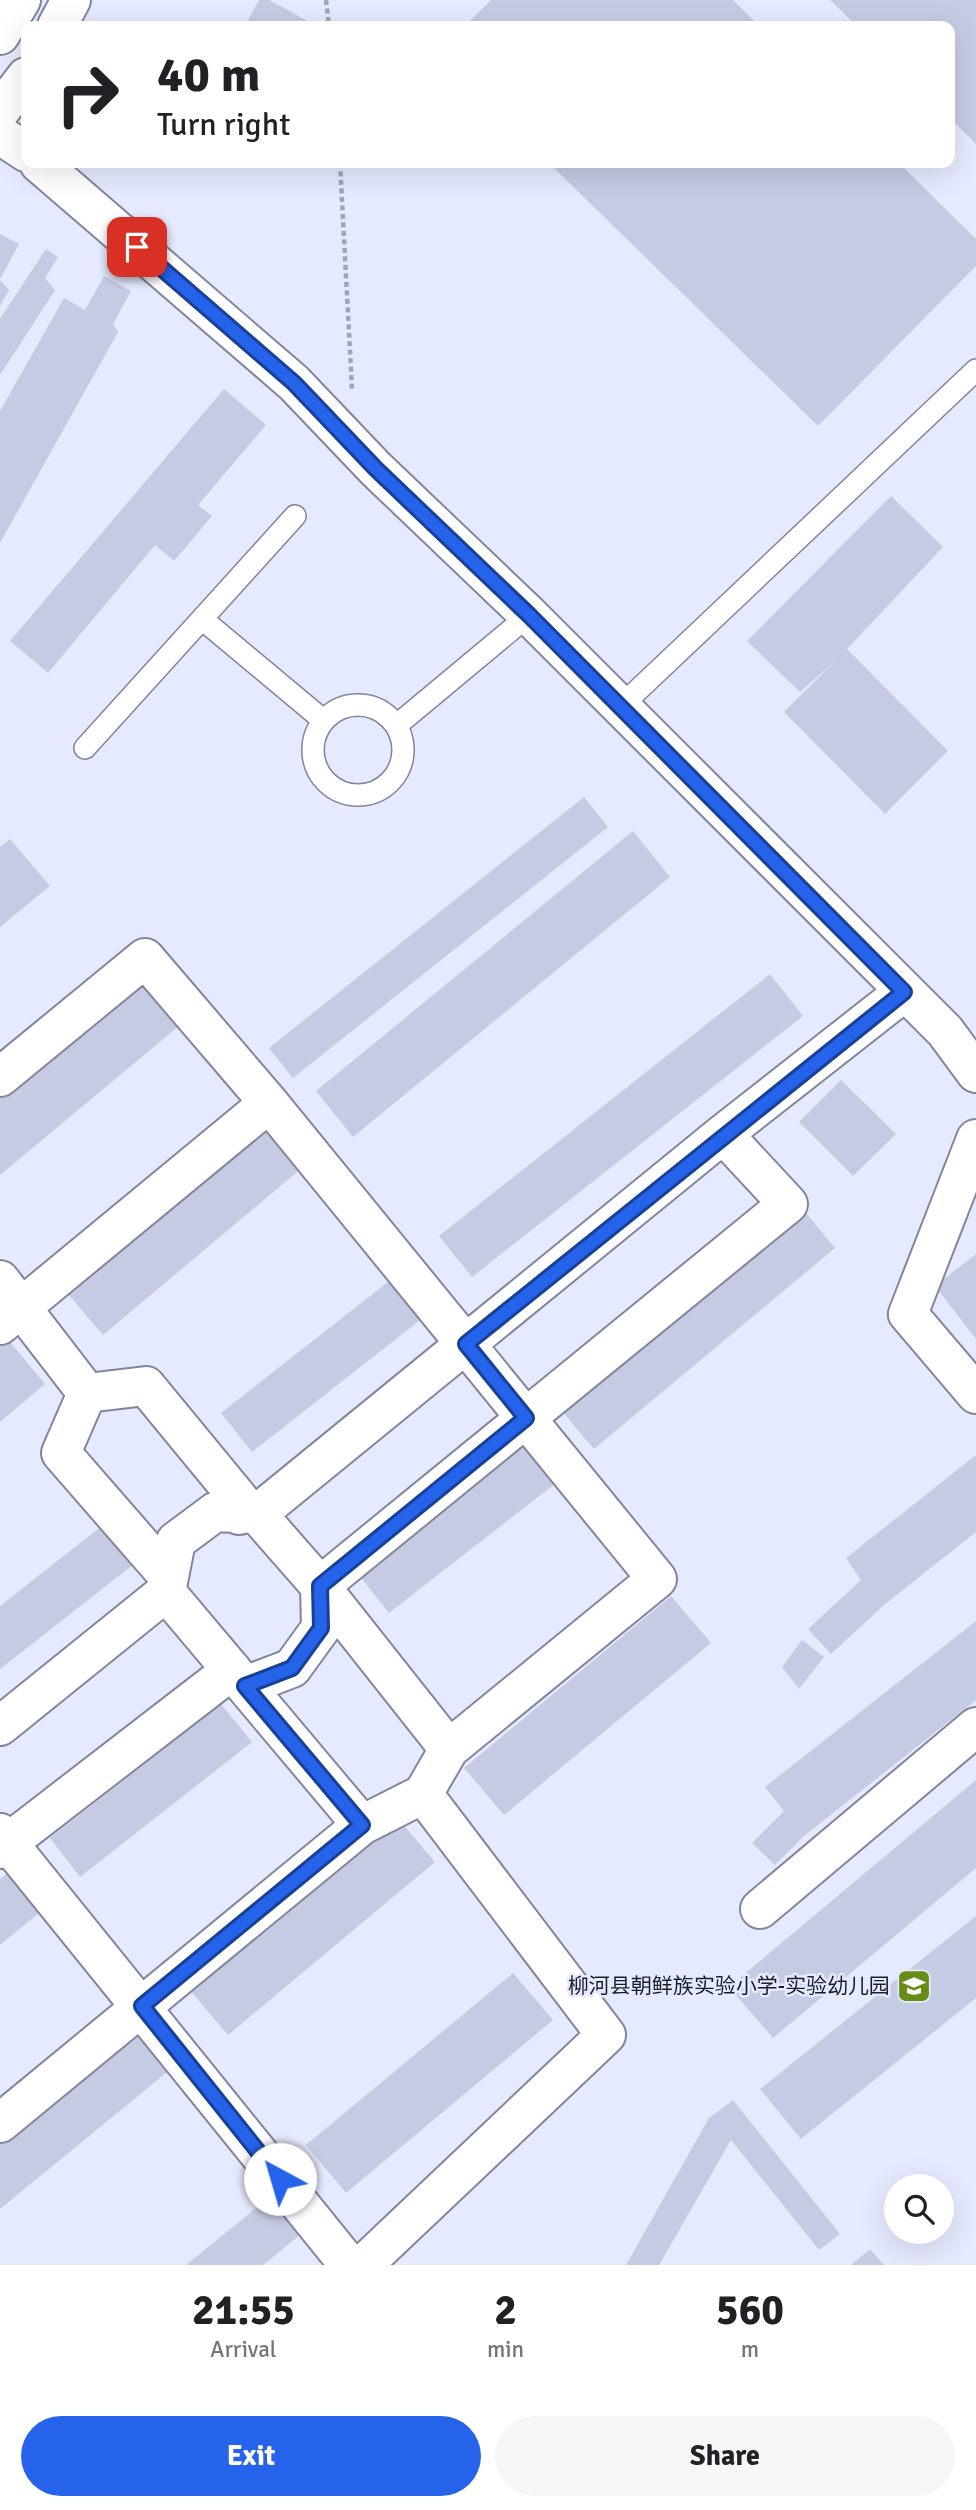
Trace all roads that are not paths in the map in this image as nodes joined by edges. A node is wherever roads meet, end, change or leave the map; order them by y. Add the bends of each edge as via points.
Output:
1 (21, 0) edge
2 (71, 0) edge
3 (60, 21) edge
4 (0, 35) edge
5 (21, 84) edge
6 (0, 111) edge
7 (0, 135) edge
8 (21, 149) edge
9 (45, 168) edge
10 (976, 370) edge
11 (295, 516) dead end
12 (529, 615) junction
13 (202, 619) junction
14 (620, 707) junction
15 (323, 720) junction
16 (397, 725) junction
17 (85, 748) dead end
18 (904, 992) junction
19 (976, 1073) edge
20 (0, 1077) edge
21 (269, 1102) junction
22 (723, 1134) junction
23 (976, 1139) edge
24 (7, 1304) edge
25 (466, 1344) junction
26 (87, 1393) junction
27 (976, 1394) edge
28 (526, 1418) junction
29 (248, 1514) junction
30 (168, 1585) junction
31 (320, 1586) junction
32 (239, 1678) junction
33 (0, 1726) edge
34 (976, 1727) edge
35 (449, 1749) junction
36 (423, 1794) junction
37 (362, 1825) junction
38 (3, 1842) edge
39 (760, 1909) dead end
40 (142, 2006) junction
41 (0, 2123) edge
42 (349, 2265) edge
43 (363, 2265) edge

1 - 4 street
2 - 3 street
5 - 6 street
7 - 8 street
9 - 12 street via 294,383 376,469
10 - 14 lane
11 - 13 lane
12 - 14 street
12 - 16 lane
13 - 15 lane
13 - 17 lane
14 - 18 street
15 - 16 lane via 340,708 361,704 382,710
15 - 16 lane via 313,739 313,760 322,778 337,791 356,795 376,792 392,780 402,763 404,743
18 - 19 street via 945,1031
18 - 22 street
20 - 21 street via 145,958
21 - 24 street
21 - 25 street
22 - 25 street
22 - 28 street via 788,1204
23 - 27 street via 908,1314
24 - 26 street
25 - 28 street
25 - 29 street
26 - 29 street via 146,1386
26 - 30 street via 61,1453
28 - 31 street
28 - 35 street via 657,1579
29 - 30 street via 215,1512 176,1541
29 - 31 street
30 - 32 street
30 - 33 street
31 - 32 street via 321,1628 292,1668
31 - 35 street
32 - 37 street
32 - 38 street
34 - 39 street
35 - 36 street
36 - 37 street
36 - 43 street via 606,2035
37 - 40 street
38 - 40 street
40 - 41 street
40 - 42 street

